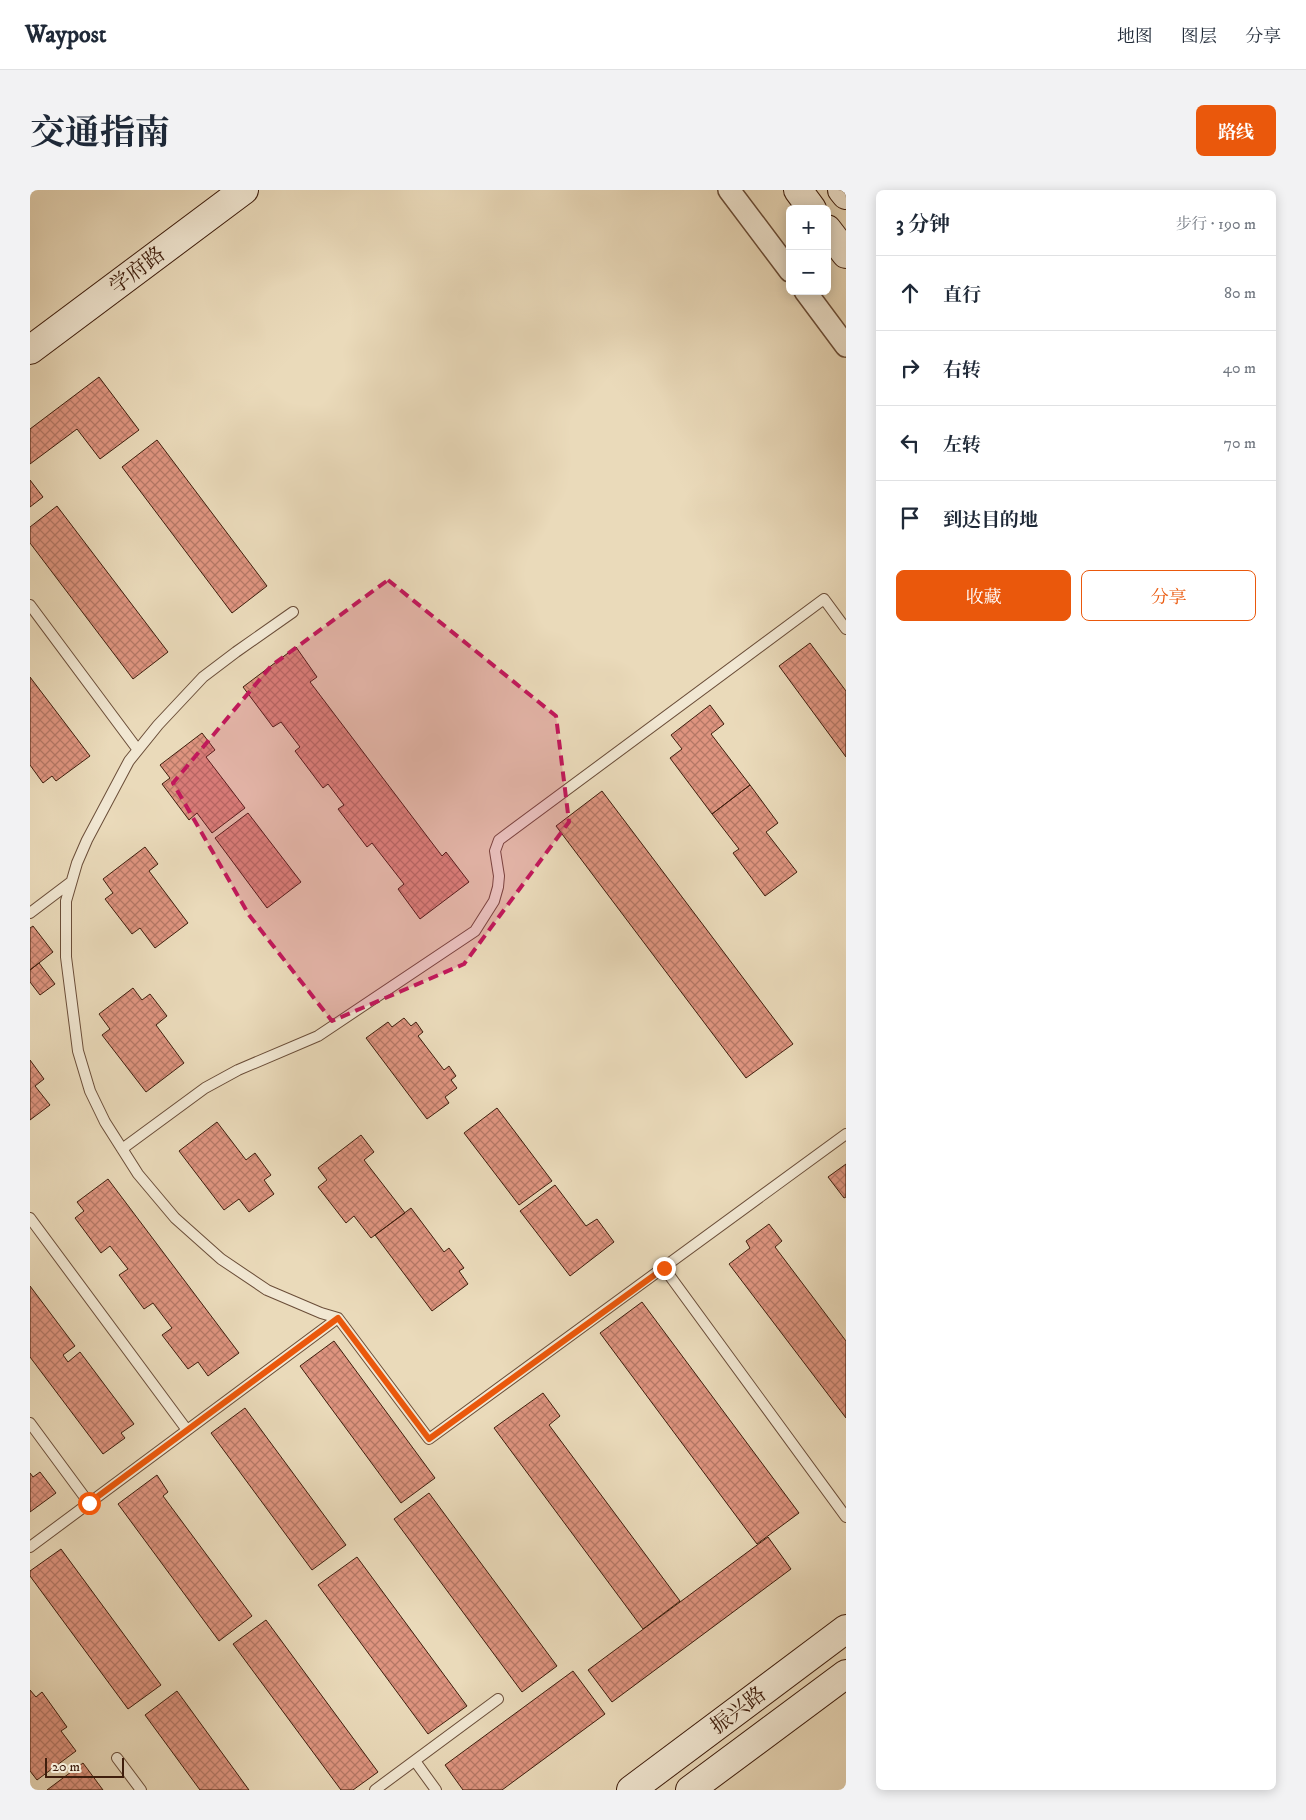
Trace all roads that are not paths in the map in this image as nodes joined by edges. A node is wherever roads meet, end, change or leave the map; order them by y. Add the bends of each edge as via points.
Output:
1 (244, 190) edge
2 (729, 190) edge
3 (798, 190) edge
4 (842, 190) edge
5 (846, 195) edge
6 (809, 205) edge
7 (831, 234) edge
8 (846, 254) edge
9 (786, 266) edge
10 (808, 295) edge
11 (846, 346) edge
12 (30, 350) edge
13 (30, 605) edge
14 (293, 612) dead end
15 (846, 629) edge
16 (138, 750) junction
17 (71, 882) junction
18 (30, 913) edge
19 (846, 1134) edge
20 (122, 1149) junction
21 (30, 1218) edge
22 (664, 1268) junction
23 (338, 1318) junction
24 (30, 1423) edge
25 (187, 1430) junction
26 (89, 1503) junction
27 (846, 1517) edge
28 (30, 1547) edge
29 (846, 1629) edge
30 (846, 1674) edge
31 (498, 1699) dead end
32 (117, 1758) dead end
33 (415, 1761) junction
34 (141, 1790) edge
35 (375, 1790) edge
36 (436, 1790) edge
37 (631, 1790) edge
38 (690, 1790) edge

1 - 12 street, 学府路
2 - 9 street
3 - 6 street
4 - 5 street
7 - 8 street
10 - 11 street
13 - 16 lane
14 - 16 lane via 203,676
15 - 20 lane via 824,599 499,840 494,852 498,887 494,901 475,931 318,1036 238,1070 205,1088
16 - 17 lane via 87,840
17 - 18 lane
17 - 20 lane via 66,901 66,957 78,1051 90,1092
19 - 22 lane
20 - 23 lane via 138,1174 175,1218 221,1260 267,1290
21 - 25 lane
22 - 23 lane via 429,1439
22 - 27 lane
23 - 25 lane
24 - 26 lane
25 - 26 lane
26 - 28 lane
29 - 37 street, 振兴路
30 - 38 street, 振兴路
31 - 33 lane
32 - 34 lane
33 - 35 lane
33 - 36 lane

